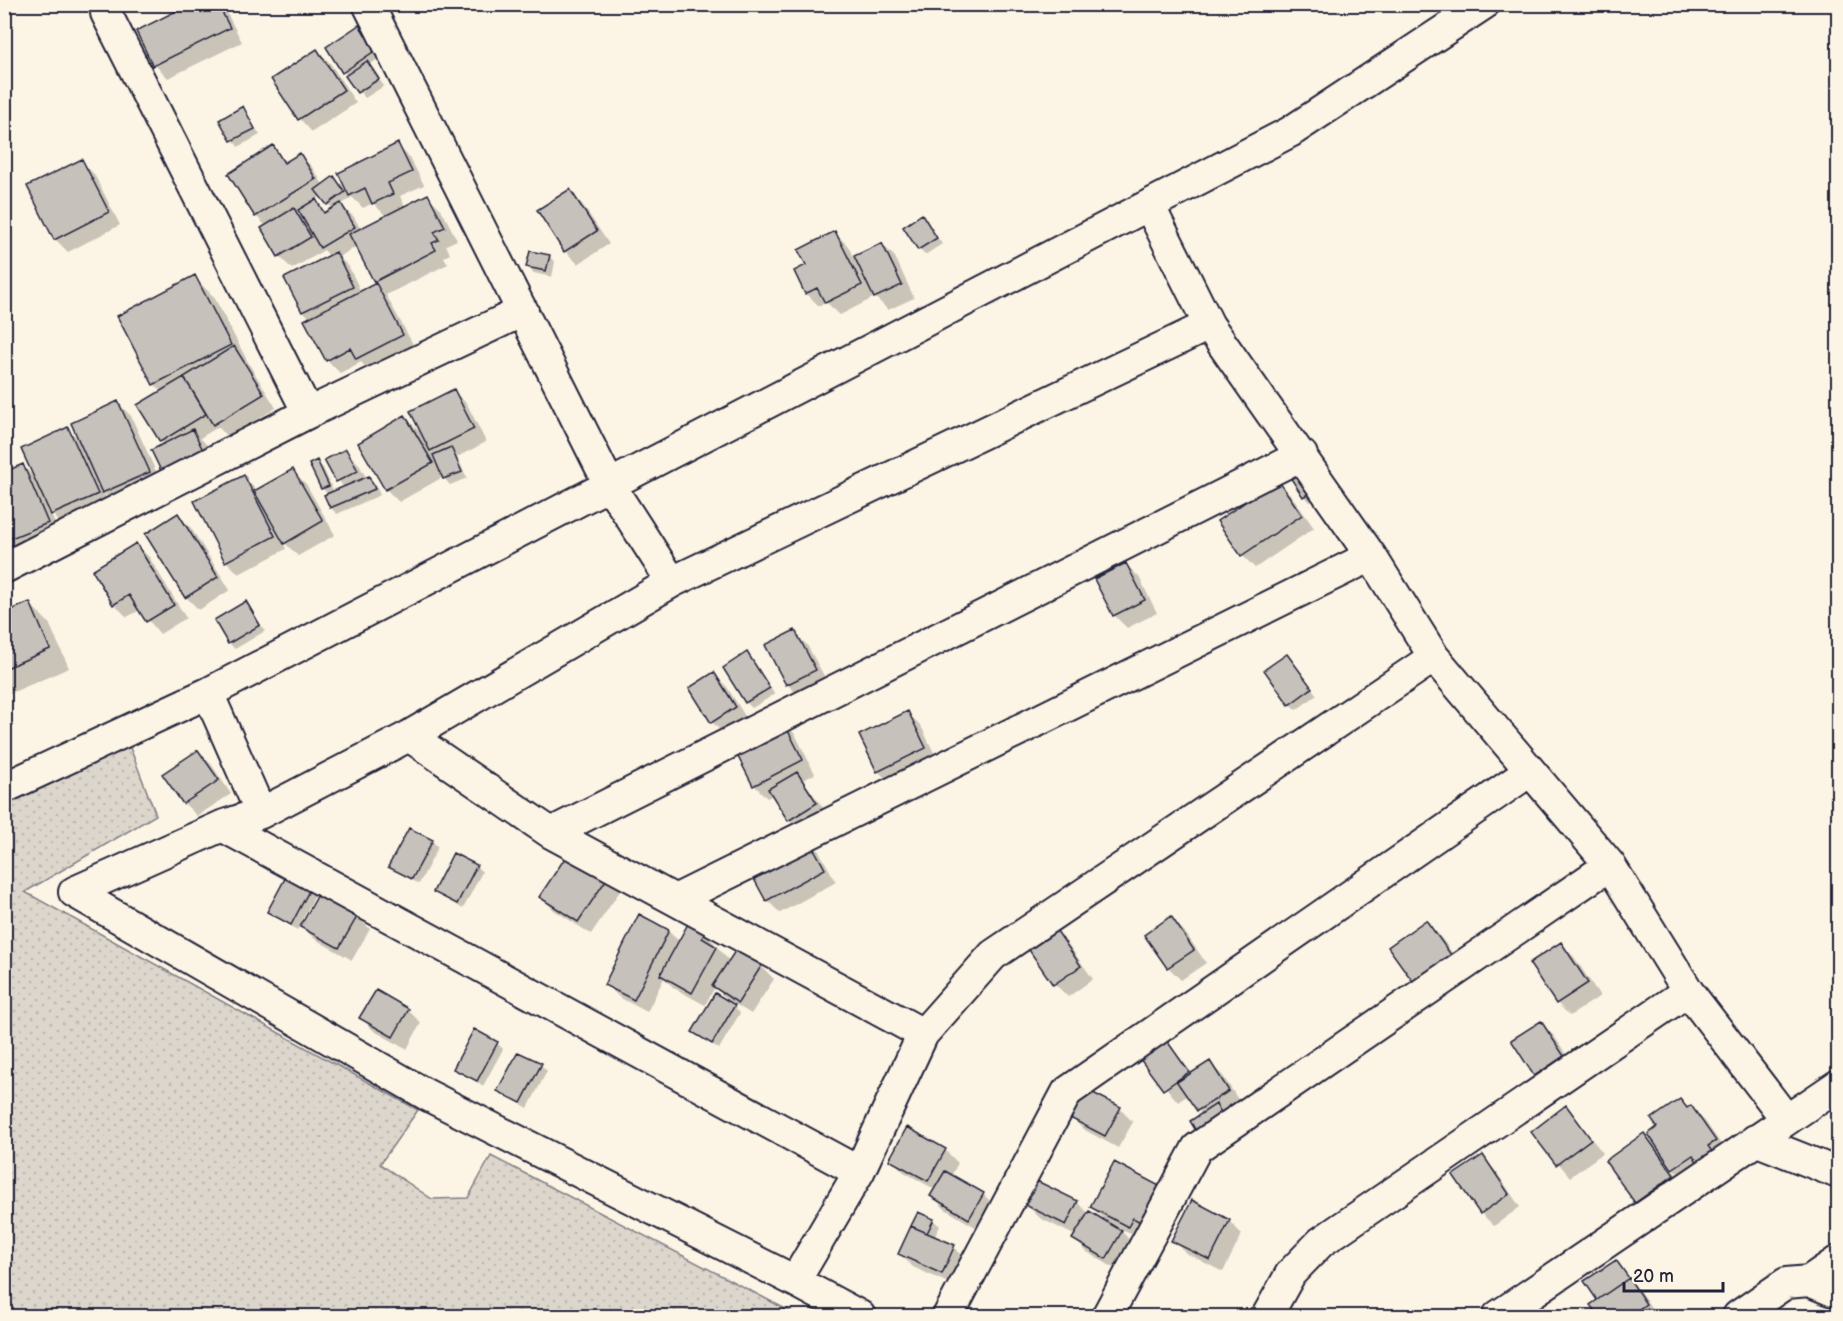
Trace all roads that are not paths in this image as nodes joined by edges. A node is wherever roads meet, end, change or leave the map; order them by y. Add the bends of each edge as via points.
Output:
1 (368, 4) edge
2 (1484, 4) edge
3 (106, 13) dead end
4 (1149, 205) junction
5 (523, 311) junction
6 (1209, 325) junction
7 (308, 413) junction
8 (1302, 455) junction
9 (609, 484) junction
10 (1371, 556) junction
11 (4, 568) edge
12 (672, 582) junction
13 (1434, 657) junction
14 (208, 693) junction
15 (409, 736) junction
16 (1530, 771) junction
17 (4, 788) edge
18 (261, 813) junction
19 (222, 826) junction
20 (551, 833) junction
21 (1610, 865) junction
22 (675, 900) junction
23 (1688, 991) junction
24 (923, 1034) junction
25 (1839, 1085) edge
26 (1786, 1119) junction
27 (1755, 1140) junction
28 (859, 1172) junction
29 (1839, 1173) edge
30 (1839, 1261) edge
31 (795, 1281) junction
32 (1809, 1281) junction
33 (1839, 1293) edge
34 (860, 1317) edge
35 (948, 1317) edge
36 (1107, 1317) edge
37 (1267, 1317) edge
38 (1498, 1317) edge
39 (1738, 1317) edge

1 - 5 street
2 - 4 street via 1290,132
3 - 7 street
4 - 6 street
4 - 9 street
5 - 7 street
5 - 9 street
6 - 8 street
6 - 12 street
7 - 11 street
8 - 10 street
8 - 20 street
9 - 12 street
9 - 14 street
10 - 13 street
10 - 22 street
12 - 15 street
13 - 16 street
13 - 24 street via 993,955
14 - 17 street
14 - 18 street
15 - 18 street
15 - 20 street
16 - 21 street
16 - 35 street via 1067,1092
18 - 19 street
19 - 28 street
19 - 31 street via 74,892 428,1095
20 - 22 street
21 - 23 street
21 - 36 street via 1197,1148
22 - 24 street
23 - 26 street
23 - 37 street via 1321,1242 1291,1273
24 - 28 street
25 - 26 street
26 - 27 street
27 - 29 street
27 - 38 street
28 - 31 street
30 - 32 street
31 - 34 street
32 - 33 street
32 - 39 street via 1786,1283

